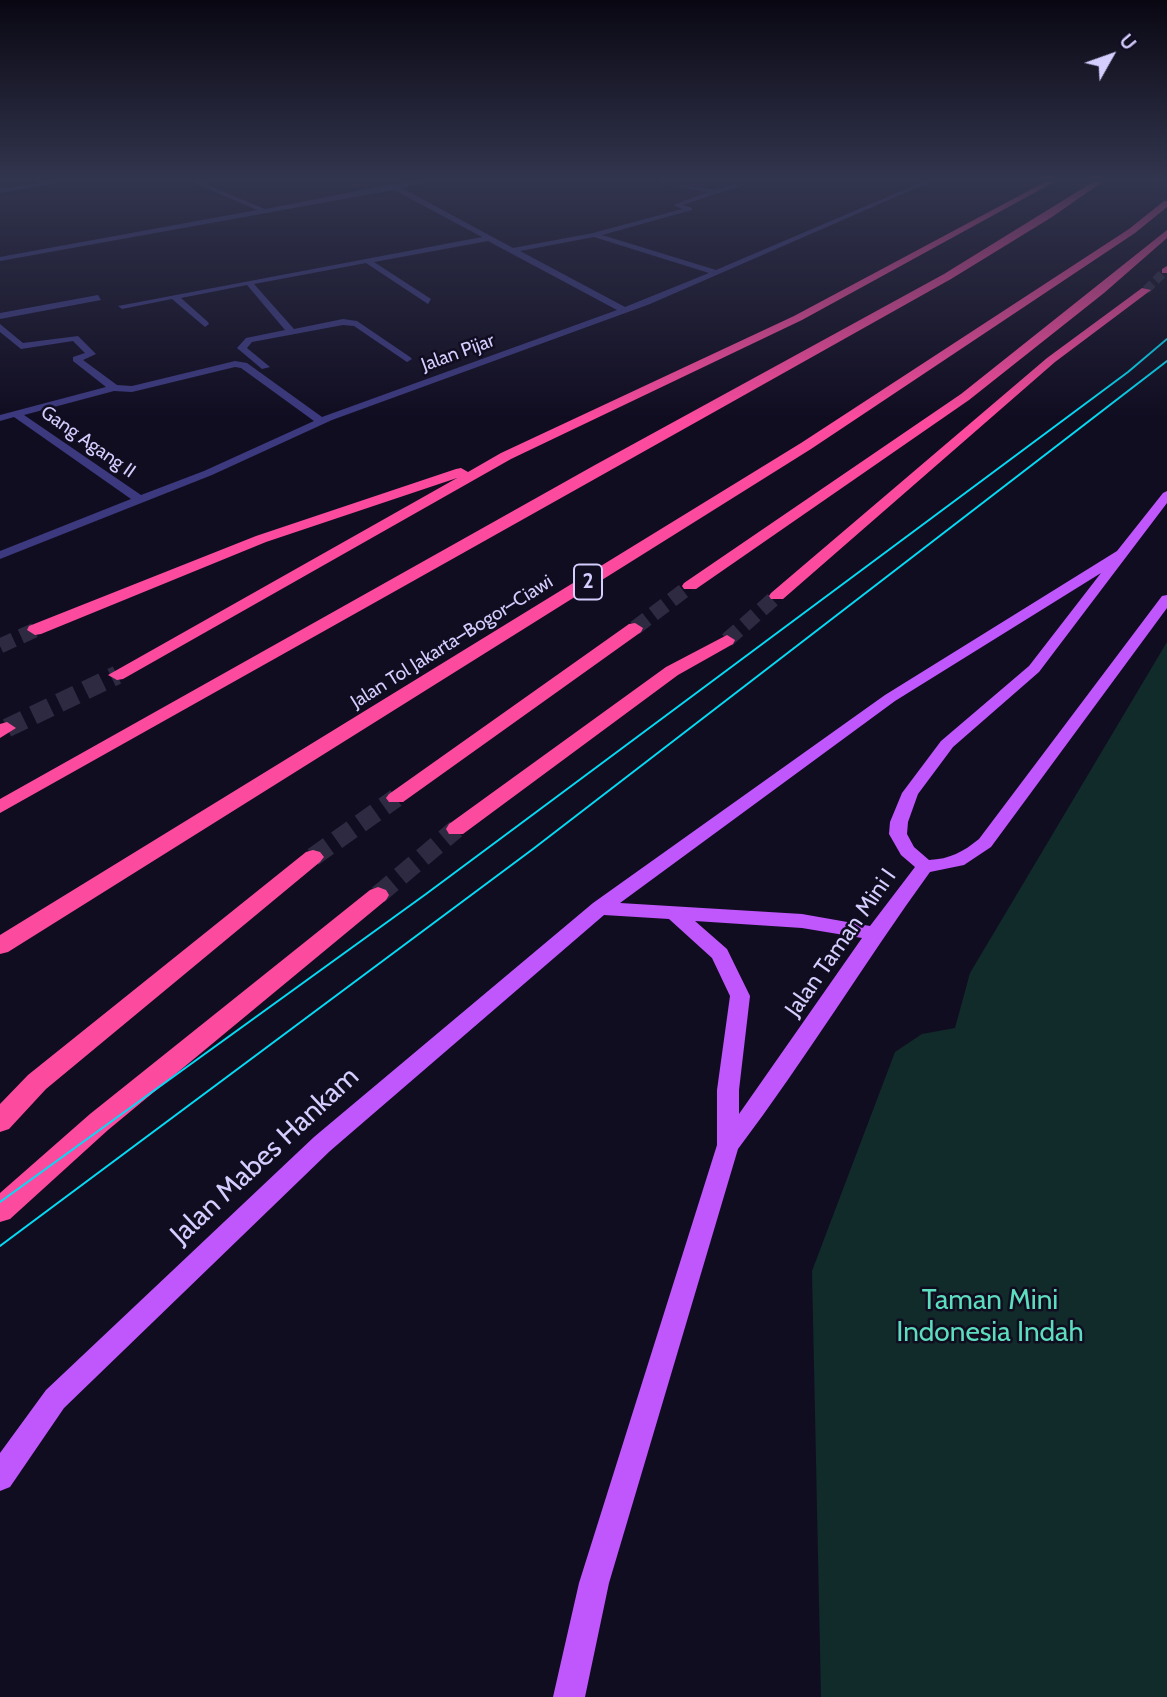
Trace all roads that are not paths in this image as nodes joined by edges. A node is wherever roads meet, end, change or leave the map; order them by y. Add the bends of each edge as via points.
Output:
1 (367, 261) edge
2 (368, 261) edge
3 (535, 261) edge
4 (682, 261) edge
5 (744, 261) edge
6 (905, 261) edge
7 (971, 261) edge
8 (1086, 261) edge
9 (1132, 261) edge
10 (719, 272) junction
11 (250, 284) junction
12 (1146, 290) tunnel mouth
13 (99, 298) dead end
14 (175, 298) junction
15 (428, 301) dead end
16 (121, 306) dead end
17 (624, 310) junction
18 (0, 316) edge
19 (205, 324) dead end
20 (0, 327) edge
21 (290, 330) junction
22 (407, 359) dead end
23 (114, 388) junction
24 (16, 414) junction
25 (0, 418) edge
26 (324, 419) junction
27 (506, 456) junction
28 (1167, 495) edge
29 (140, 499) junction
30 (1122, 554) junction
31 (0, 555) edge
32 (690, 586) tunnel mouth
33 (778, 596) tunnel mouth
34 (1167, 599) edge
35 (635, 628) tunnel mouth
36 (36, 630) tunnel mouth
37 (727, 640) tunnel mouth
38 (117, 675) tunnel mouth
39 (396, 798) tunnel mouth
40 (0, 807) edge
41 (456, 829) tunnel mouth
42 (313, 857) tunnel mouth
43 (925, 866) junction
44 (378, 895) tunnel mouth
45 (600, 908) junction
46 (672, 911) junction
47 (875, 934) junction
48 (0, 947) edge
49 (0, 1121) edge
50 (728, 1145) junction
51 (0, 1210) edge
52 (0, 1476) edge
53 (569, 1697) edge

1 - 11 street
2 - 15 street
3 - 17 street
4 - 10 street
5 - 10 street, Jalan Pijar
6 - 27 highway via 798,318
7 - 40 highway
8 - 48 highway, Jalan Tol Jakarta–Bogor–Ciawi / 2 via 806,446
9 - 32 highway via 965,397
10 - 17 street, Jalan Pijar
11 - 14 street
11 - 21 street
12 - 33 highway via 1051,360
13 - 18 street
14 - 16 street
14 - 19 street
17 - 26 street, Jalan Pijar
20 - 23 street via 21,346 75,338 91,354 76,359
21 - 22 street via 357,324
21 - 26 street via 249,340 242,348
23 - 24 street
23 - 26 street via 132,389 244,365
24 - 25 street
24 - 29 street, Gang Agang II
26 - 29 street, Jalan Pijar
27 - 36 highway via 261,539
27 - 38 highway
28 - 30 main road
29 - 31 street, Jalan Pijar
30 - 43 main road via 1034,669 947,744 910,793 898,834 907,851
30 - 45 main road via 890,698
34 - 43 main road, Jalan Taman Mini I via 985,843 952,865
35 - 39 highway
37 - 41 highway via 672,671
42 - 49 highway via 37,1082
43 - 47 main road, Jalan Taman Mini I
44 - 51 highway via 99,1122
45 - 46 main road
45 - 52 main road, Jalan Mabes Hankam via 322,1144 55,1399
46 - 47 main road via 802,921
46 - 50 main road via 720,954 740,996 728,1090
47 - 50 main road, Jalan Taman Mini I
50 - 53 main road via 594,1583

